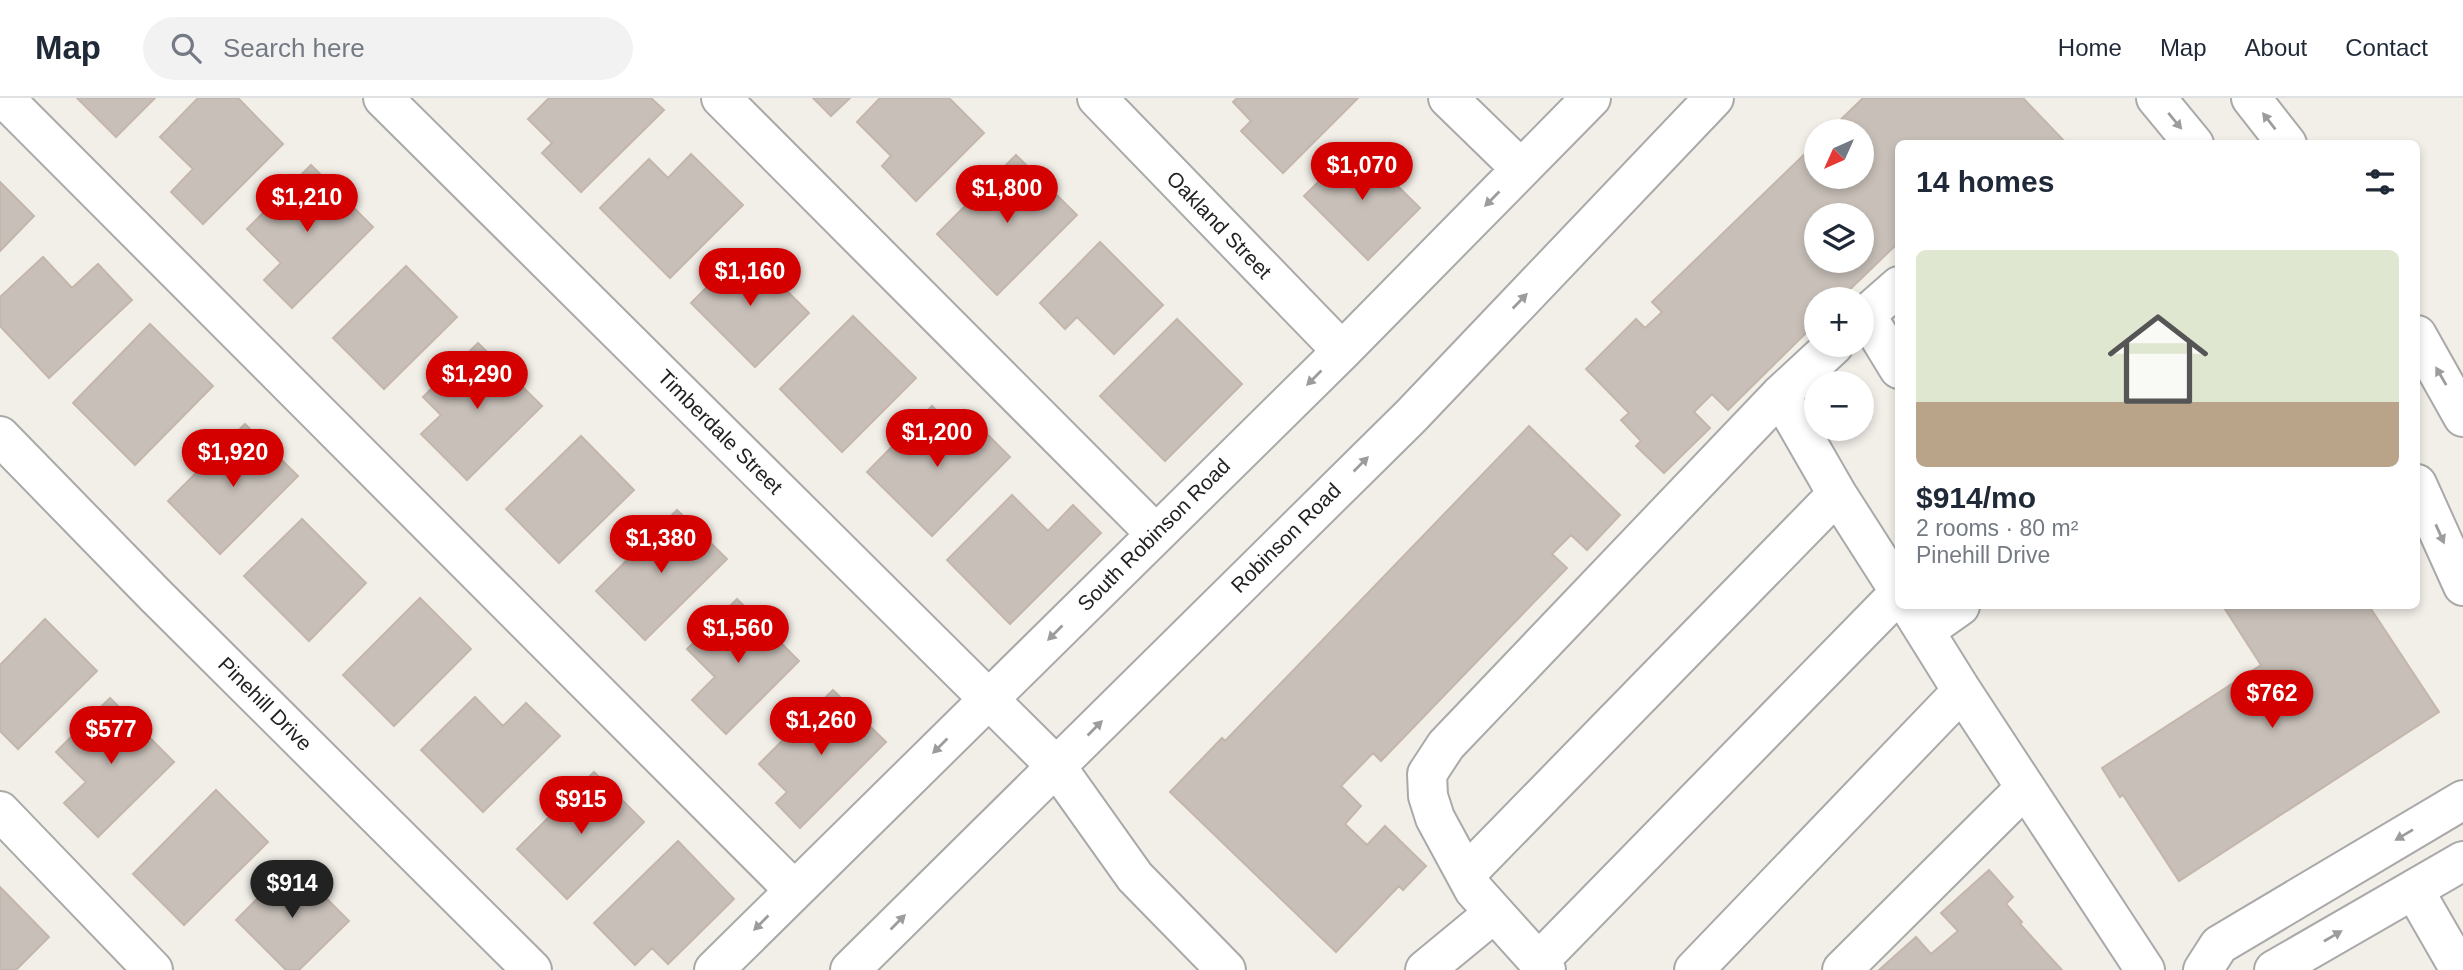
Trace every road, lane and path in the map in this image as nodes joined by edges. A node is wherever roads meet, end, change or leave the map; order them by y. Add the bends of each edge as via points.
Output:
1 (4, 98) edge
2 (383, 98) edge
3 (721, 98) edge
4 (1097, 98) edge
5 (1448, 98) edge
6 (1591, 98) edge
7 (1714, 98) edge
8 (2156, 98) edge
9 (2251, 98) edge
10 (2191, 140) edge
11 (2284, 140) edge
12 (1521, 169) junction
13 (1895, 290) edge
14 (1874, 308) edge
15 (1874, 332) edge
16 (2420, 340) edge
17 (1342, 351) junction
18 (1821, 357) edge
19 (1895, 363) edge
20 (1780, 395) junction
21 (2463, 417) edge
22 (0, 436) edge
23 (2420, 491) edge
24 (1837, 494) junction
25 (1156, 534) junction
26 (1895, 586) edge
27 (2463, 586) edge
28 (1895, 596) edge
29 (1949, 609) edge
30 (1917, 618) edge
31 (1962, 691) junction
32 (989, 698) junction
33 (1056, 766) junction
34 (2025, 788) junction
35 (2463, 800) edge
36 (0, 811) edge
37 (2463, 861) edge
38 (1466, 874) junction
39 (794, 890) junction
40 (2414, 890) junction
41 (1494, 913) junction
42 (1542, 966) edge
43 (2458, 969) edge
44 (153, 970) edge
45 (531, 970) edge
46 (714, 970) edge
47 (850, 970) edge
48 (1226, 970) edge
49 (1425, 970) edge
50 (1694, 970) edge
51 (1842, 970) edge
52 (2145, 970) edge
53 (2203, 970) edge
54 (2274, 970) edge

1 - 39 street
2 - 32 street, Timberdale Street
3 - 25 street
4 - 17 street, Oakland Street
5 - 12 street
6 - 12 street, South Robinson Road
33 -> 7 street, Robinson Road via 1411,416
8 -> 10 street
11 -> 9 street
12 -> 17 street, South Robinson Road
13 - 14 street
15 - 19 street
21 -> 16 street
17 -> 25 street, South Robinson Road
18 - 20 street
20 - 24 street
20 - 38 street via 1447,745 1427,774 1435,818
22 - 45 street, Pinehill Drive
23 -> 27 street
24 - 26 street
24 - 38 street
25 -> 32 street, South Robinson Road
28 - 42 street
29 - 30 street
30 - 31 street
31 - 34 street
31 - 50 street
32 - 33 street, Timberdale Street
32 -> 39 street, South Robinson Road
47 -> 33 street, Robinson Road
33 - 48 street, Timberdale Street via 1135,877
34 - 51 street
34 - 52 street
35 -> 53 street via 2219,945
36 - 44 street
37 - 40 street
38 - 41 street
39 -> 46 street, South Robinson Road
40 - 43 street
54 -> 40 street
41 - 42 street
41 - 49 street

